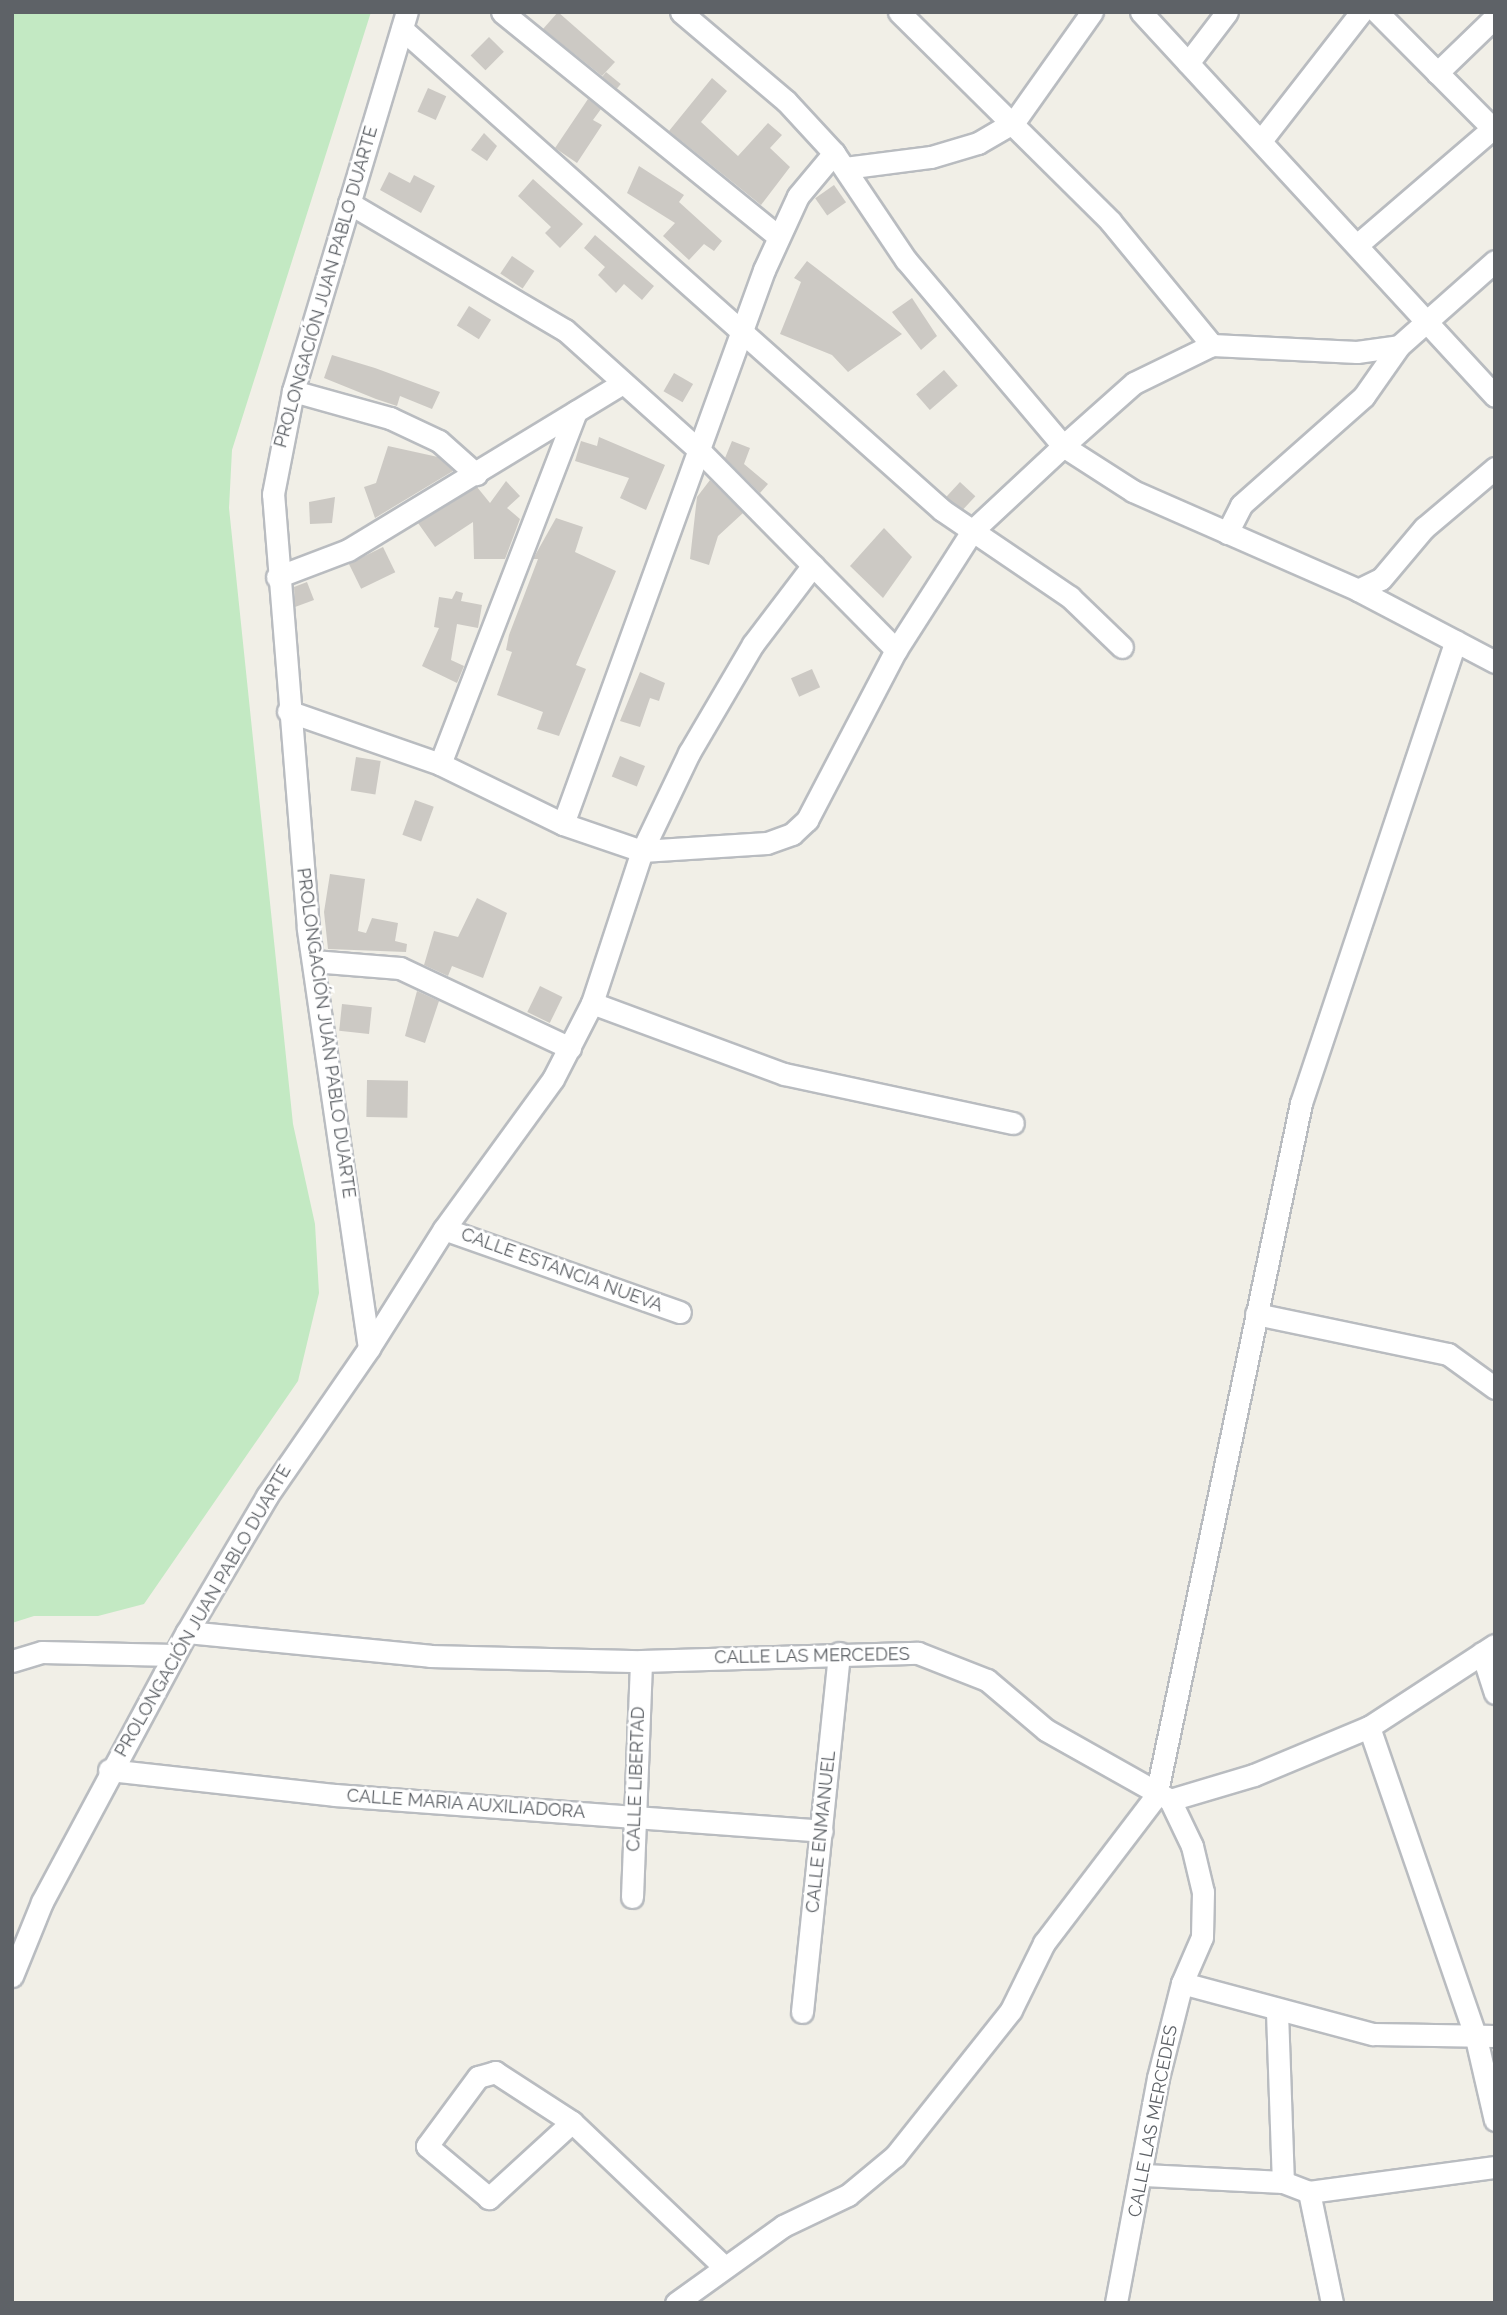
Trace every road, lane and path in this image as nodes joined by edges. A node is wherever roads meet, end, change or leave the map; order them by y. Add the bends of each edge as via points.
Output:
1 (502, 12) edge
2 (681, 12) edge
3 (899, 12) edge
4 (1092, 12) edge
5 (1141, 12) edge
6 (1227, 12) edge
7 (1361, 12) edge
8 (1377, 12) edge
9 (1495, 17) edge
10 (404, 20) edge
11 (1188, 63) junction
12 (1437, 73) junction
13 (1014, 122) junction
14 (1493, 130) edge
15 (1263, 138) junction
16 (839, 160) junction
17 (349, 203) junction
18 (778, 236) junction
19 (1357, 245) junction
20 (1495, 261) edge
21 (1429, 322) junction
22 (741, 332) junction
23 (1212, 345) junction
24 (1399, 345) junction
25 (619, 384) junction
26 (293, 390) junction
27 (1495, 397) edge
28 (576, 411) junction
29 (1063, 446) junction
30 (701, 452) junction
31 (1495, 468) edge
32 (476, 474) junction
33 (972, 531) junction
34 (1227, 533) junction
35 (813, 565) junction
36 (276, 577) junction
37 (1381, 579) junction
38 (1358, 590) junction
39 (1395, 609) junction
40 (1456, 641) junction
41 (1122, 647) dead end
42 (896, 650) junction
43 (1495, 662) edge
44 (288, 711) junction
45 (440, 764) junction
46 (563, 824) junction
47 (642, 851) junction
48 (313, 961) junction
49 (592, 1003) junction
50 (570, 1048) junction
51 (1013, 1123) dead end
52 (444, 1229) junction
53 (680, 1312) dead end
54 (1255, 1314) junction
55 (369, 1348) junction
56 (1495, 1388) edge
57 (187, 1632) junction
58 (1489, 1649) edge
59 (839, 1653) junction
60 (174, 1655) junction
61 (12, 1661) edge
62 (641, 1661) junction
63 (1495, 1693) edge
64 (1369, 1727) junction
65 (110, 1770) junction
66 (1163, 1798) junction
67 (632, 1815) junction
68 (822, 1831) junction
69 (632, 1897) dead end
70 (42, 1902) junction
71 (12, 1928) edge
72 (12, 1976) edge
73 (1182, 1983) junction
74 (802, 2012) dead end
75 (1278, 2012) junction
76 (1485, 2037) edge
77 (1495, 2120) edge
78 (572, 2122) junction
79 (1495, 2167) edge
80 (1144, 2175) junction
81 (1283, 2182) junction
82 (1309, 2192) junction
83 (723, 2266) junction
84 (676, 2303) edge
85 (1116, 2303) edge
86 (1332, 2303) edge

1 - 18 street
2 - 16 street via 786,101
3 - 13 street
4 - 13 street
5 - 11 street
6 - 11 street
7 - 15 street
8 - 12 street
9 - 12 street
10 - 17 street, PROLONGACIÓN JUAN PABLO DUARTE
10 - 22 street
11 - 15 street
12 - 14 street
13 - 16 street via 978,143 931,157
13 - 23 street via 1110,221
14 - 19 street
15 - 19 street
16 - 18 street via 798,196
16 - 29 street via 906,260
17 - 25 street via 542,313
17 - 26 street, PROLONGACIÓN JUAN PABLO DUARTE
18 - 22 street
19 - 21 street
20 - 21 street
21 - 24 street
21 - 27 street
22 - 30 street
22 - 33 street
23 - 24 street via 1357,352
23 - 29 street via 1134,383
24 - 34 street via 1364,397 1241,505
25 - 28 street
25 - 30 street
26 - 32 street via 402,424 439,441
26 - 36 street, PROLONGACIÓN JUAN PABLO DUARTE via 275,461
28 - 32 street
28 - 45 street
29 - 33 street
29 - 34 street via 1133,491
30 - 35 street
30 - 46 street via 673,512
31 - 37 street via 1423,528
32 - 36 street via 348,550
33 - 41 street via 1070,597
33 - 42 street
34 - 38 street
35 - 42 street
35 - 47 street via 753,645
36 - 44 street, PROLONGACIÓN JUAN PABLO DUARTE
37 - 38 street
37 - 39 street
38 - 39 street
39 - 40 street
40 - 43 street
40 - 54 street via 1301,1103
42 - 47 street via 801,828 767,843
44 - 45 street
44 - 48 street, PROLONGACIÓN JUAN PABLO DUARTE
45 - 46 street
46 - 47 street
47 - 49 street
48 - 50 street via 400,968
48 - 55 street, PROLONGACIÓN JUAN PABLO DUARTE
49 - 50 street
49 - 51 street via 785,1074
50 - 52 street
52 - 53 street, CALLE ESTANCIA NUEVA
52 - 55 street
54 - 56 street via 1448,1354
54 - 66 street
55 - 57 street, PROLONGACIÓN JUAN PABLO DUARTE via 267,1496
57 - 60 street, PROLONGACIÓN JUAN PABLO DUARTE
57 - 62 street, CALLE LAS MERCEDES via 430,1657
58 - 63 street
58 - 64 street
59 - 62 street, CALLE LAS MERCEDES
59 - 66 street, CALLE LAS MERCEDES via 918,1653 957,1663 987,1680 1046,1730
59 - 68 street, CALLE ENMANUEL
60 - 61 street via 42,1652
60 - 65 street, PROLONGACIÓN JUAN PABLO DUARTE
62 - 67 street, CALLE LIBERTAD
64 - 66 street via 1254,1775
64 - 76 street
65 - 67 street, CALLE MARIA AUXILIADORA via 335,1795
65 - 70 street, PROLONGACIÓN JUAN PABLO DUARTE
66 - 73 street, CALLE LAS MERCEDES via 1192,1846 1203,1892 1202,1937
66 - 83 street via 1044,1942 1011,2010 895,2156 848,2195 783,2226
67 - 68 street, CALLE MARIA AUXILIADORA
67 - 69 street, CALLE LIBERTAD
68 - 74 street, CALLE ENMANUEL
70 - 71 street
70 - 72 street, PROLONGACIÓN JUAN PABLO DUARTE
73 - 75 street
73 - 80 street, CALLE LAS MERCEDES via 1158,2078
75 - 76 street via 1373,2034
75 - 81 street
76 - 77 street
78 - 78 street via 495,2072 478,2077 427,2146 489,2198
78 - 83 street
79 - 82 street
80 - 81 street
80 - 85 street, CALLE LAS MERCEDES
81 - 82 street
82 - 86 street
83 - 84 street

